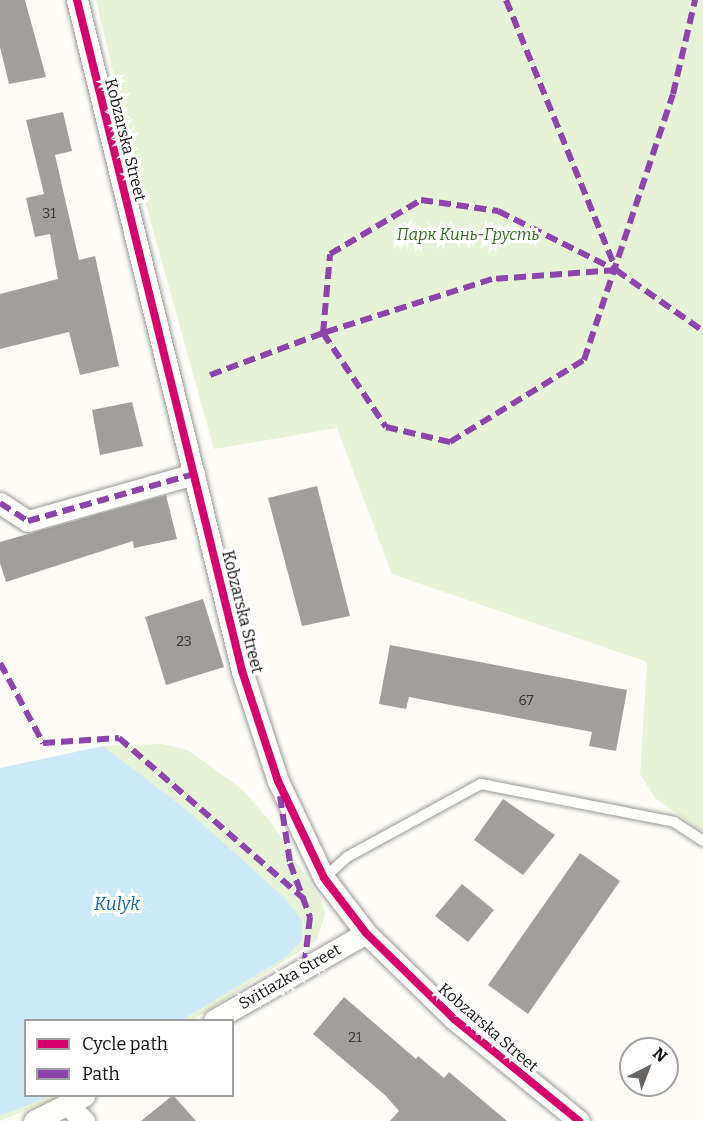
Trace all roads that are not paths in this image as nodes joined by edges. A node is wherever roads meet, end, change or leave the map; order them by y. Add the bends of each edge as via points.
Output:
1 (77, 0) edge
2 (194, 474) junction
3 (0, 503) edge
4 (703, 841) edge
5 (324, 878) junction
6 (366, 933) junction
7 (216, 1019) edge
8 (76, 1100) edge
9 (34, 1121) edge
10 (84, 1121) edge
11 (579, 1121) edge

1 - 2 street, Kobzarska Street
2 - 3 street via 28,521
2 - 5 street, Kobzarska Street via 242,671 278,781
4 - 5 lane via 674,822 481,784 347,857
5 - 6 street, Kobzarska Street
6 - 7 street, Svitiazka Street
6 - 11 street, Kobzarska Street via 454,1019
8 - 9 street
8 - 10 street

